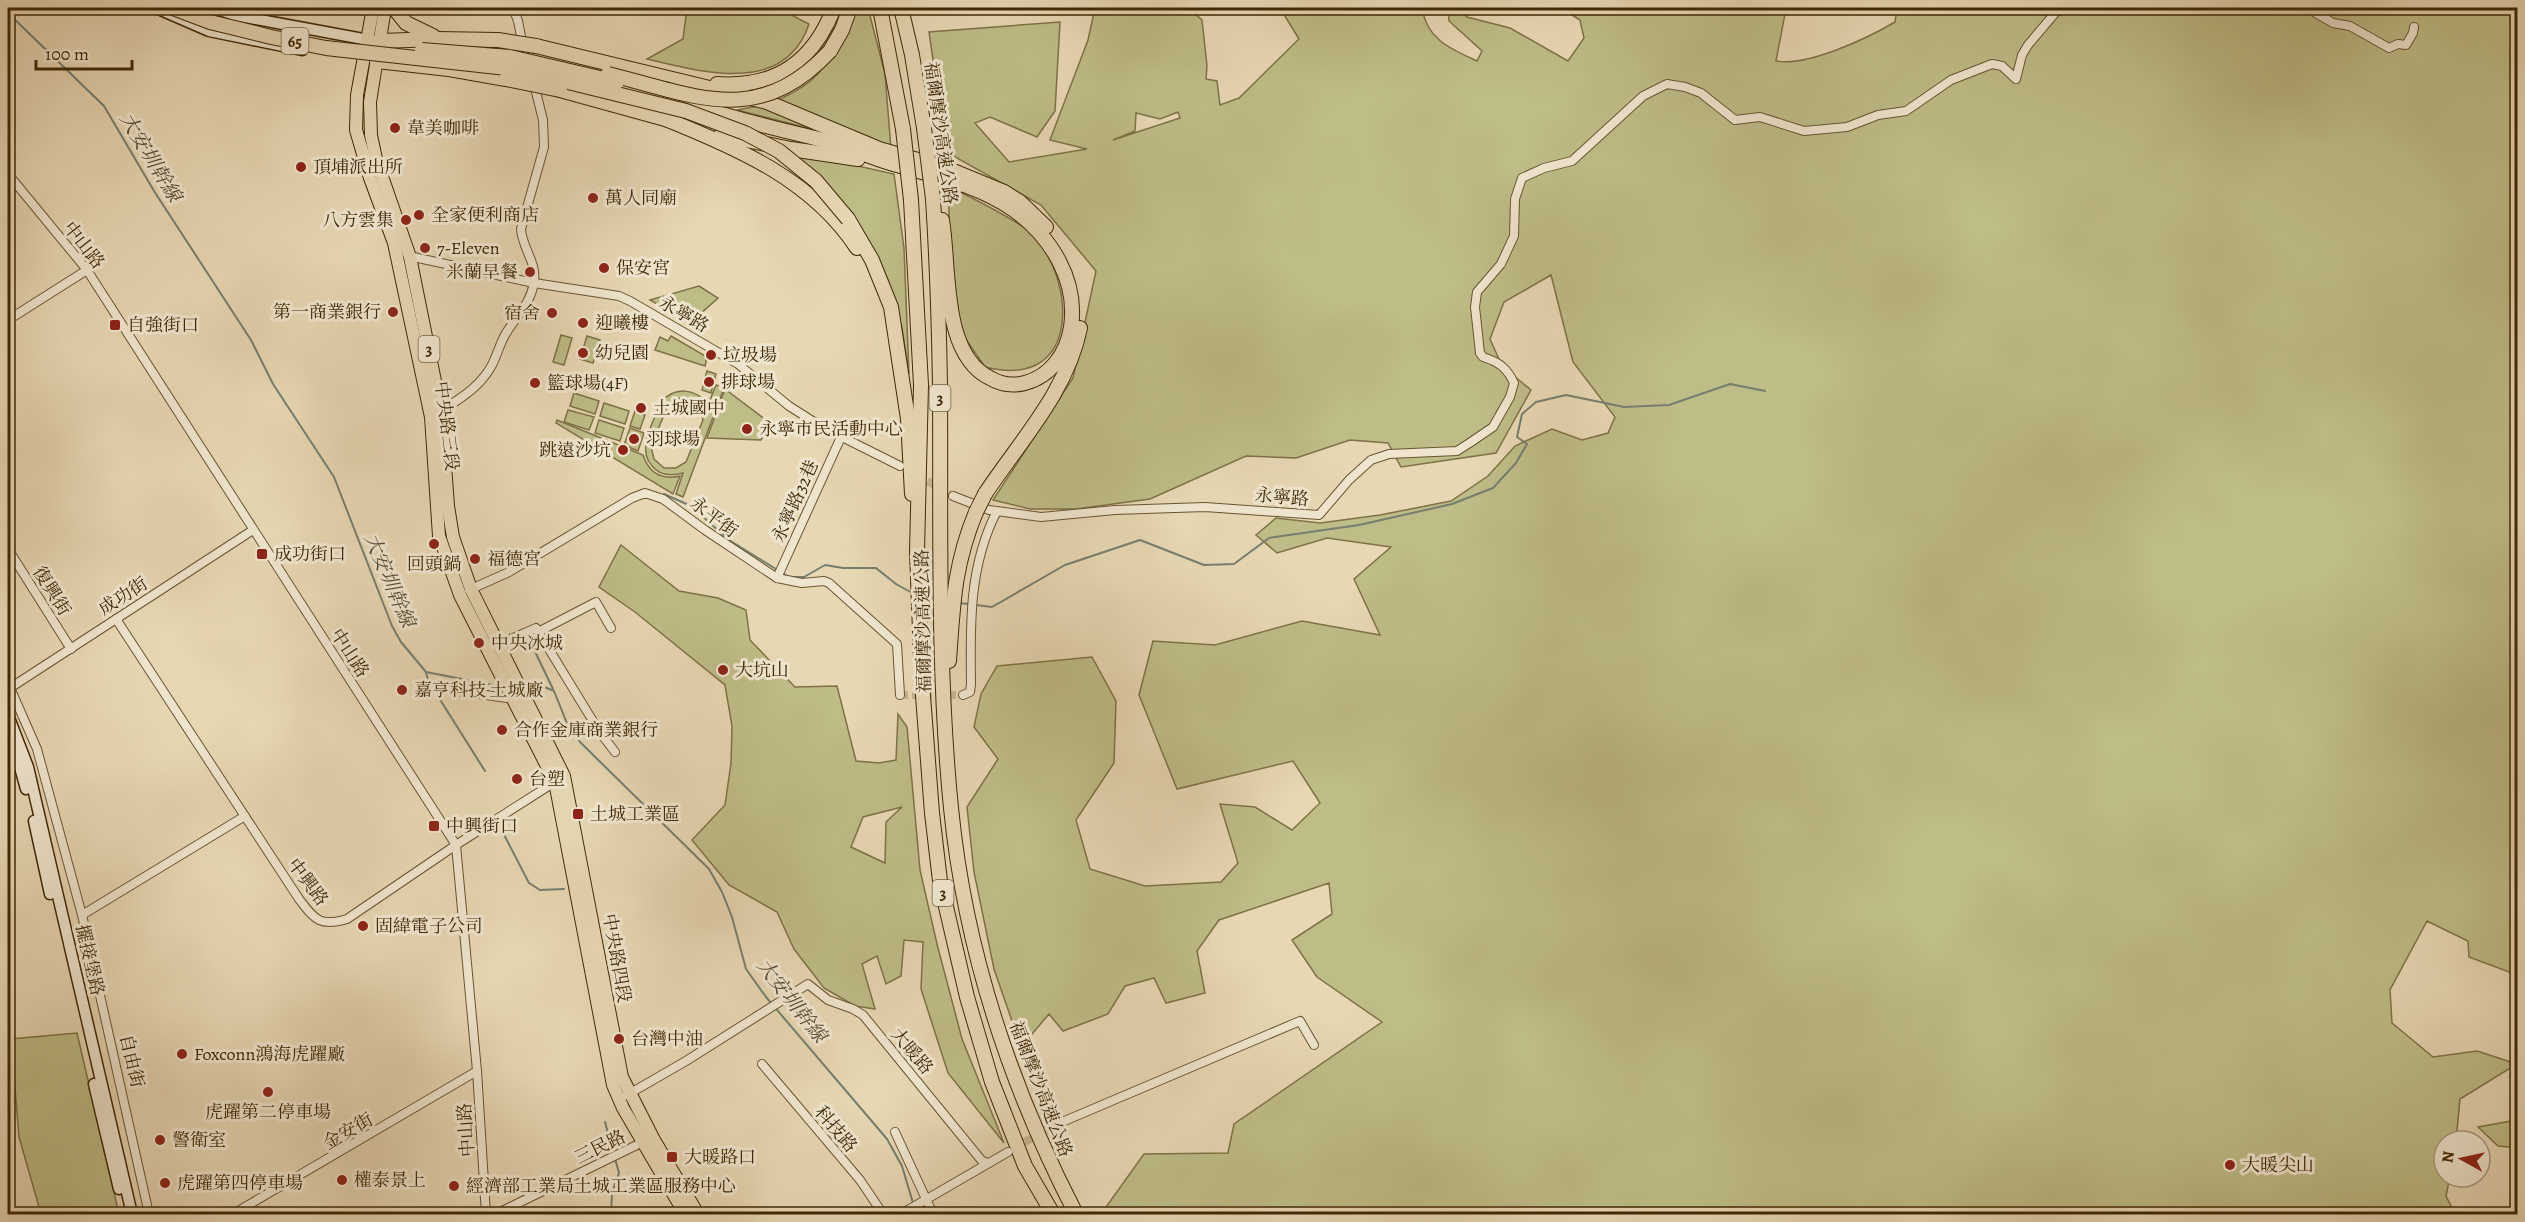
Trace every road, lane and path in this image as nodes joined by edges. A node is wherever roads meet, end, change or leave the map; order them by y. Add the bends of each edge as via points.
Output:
1 (156, 8) edge
2 (173, 8) edge
3 (195, 8) edge
4 (215, 8) edge
5 (373, 8) edge
6 (385, 8) edge
7 (394, 8) edge
8 (513, 8) edge
9 (834, 8) edge
10 (850, 8) edge
11 (880, 8) edge
12 (901, 8) edge
13 (2069, 8) edge
14 (2307, 8) edge
15 (2414, 27) dead end
16 (437, 39) junction
17 (374, 41) junction
18 (421, 54) junction
19 (370, 60) junction
20 (682, 81) junction
21 (668, 120) junction
22 (882, 155) junction
23 (8, 174) edge
24 (933, 199) junction
25 (394, 243) junction
26 (410, 257) junction
27 (87, 270) junction
28 (534, 283) junction
29 (8, 320) edge
30 (898, 345) junction
31 (441, 411) junction
32 (841, 437) junction
33 (900, 466) dead end
34 (953, 496) tunnel mouth
35 (988, 511) junction
36 (254, 530) junction
37 (8, 549) edge
38 (917, 552) junction
39 (777, 578) junction
40 (466, 592) junction
41 (946, 601) junction
42 (116, 619) junction
43 (612, 628) dead end
44 (538, 632) junction
45 (493, 647) junction
46 (70, 649) junction
47 (9, 686) edge
48 (459, 691) dead end
49 (516, 691) junction
50 (900, 695) dead end
51 (963, 695) dead end
52 (8, 715) edge
53 (8, 732) edge
54 (615, 752) dead end
55 (560, 779) junction
56 (245, 816) junction
57 (456, 845) junction
58 (82, 915) junction
59 (1314, 1045) dead end
60 (762, 1064) dead end
61 (477, 1071) junction
62 (624, 1096) junction
63 (1055, 1125) tunnel mouth
64 (895, 1132) dead end
65 (648, 1140) junction
66 (1008, 1152) tunnel mouth
67 (989, 1163) junction
68 (925, 1200) junction
69 (233, 1214) edge
70 (124, 1215) edge
71 (132, 1215) edge
72 (149, 1215) edge
73 (486, 1215) edge
74 (496, 1215) edge
75 (685, 1215) edge
76 (698, 1215) edge
77 (884, 1215) edge
78 (901, 1215) edge
79 (933, 1215) edge
80 (1053, 1215) edge
81 (1076, 1215) edge

1 - 19 street via 209,32
2 - 18 highway, 65, bridge via 229,27 326,48
3 - 18 highway, 65 via 327,40
4 - 17 street
5 - 17 main road, 中央路三段 / 3
6 - 17 main road, 中央路三段 / 3
7 - 16 highway via 406,23
8 - 28 street via 543,120 544,147 521,229 533,263
9 - 20 highway via 814,46 780,74 762,82 734,85
10 - 18 highway, bridge via 830,51 799,80 762,98 710,100 518,52 473,49
11 - 38 highway, 福爾摩沙高速公路 / 3, bridge via 903,129 911,200 921,385
12 - 24 highway, 福爾摩沙高速公路 / 3, bridge via 912,55
13 - 35 street, 永寧路 via 2056,12 2028,45 2016,79 2002,66 1992,64 1952,80 1906,111 1878,115 1847,127 1804,131 1760,117 1735,120 1701,93 1666,84 1643,96 1572,161 1522,178 1515,199 1514,236 1501,264 1477,292 1475,308 1480,353 1508,370 1514,383 1493,427 1457,451 1389,454 1371,460 1319,515 1205,507 1041,517
14 - 15 street via 2389,48 2406,45
16 - 17 highway
16 - 20 highway, bridge via 498,40 536,46
17 - 19 main road, 中央路三段 / 3
18 - 22 highway, bridge via 513,63 617,84
18 - 30 highway, bridge via 515,69 714,120 762,142 816,181 848,219 884,285
19 - 21 highway, bridge via 506,79
19 - 25 main road, 中央路三段 / 3 via 357,95 356,130
19 - 26 main road, 中央路三段 / 3 via 371,135
20 - 22 highway via 767,102
21 - 22 highway via 731,138 791,149
21 - 30 highway via 729,144 814,199 849,237 869,267
22 - 24 highway via 981,191 1013,210 1050,244 1068,284 1071,323 1061,356 1038,379 1007,384 978,372 968,361 951,315 947,249 942,219
22 - 35 highway, bridge via 946,168 1020,202 1050,231 1077,284 1080,327 1073,358 1055,394 985,494
23 - 27 street, 中山路
24 - 41 highway, 福爾摩沙高速公路 / 3
25 - 26 street, 永寧路
25 - 40 main road, 中央路三段 / 3 via 431,417 439,536
26 - 28 street, 永寧路
26 - 31 main road, 中央路三段 / 3
27 - 29 street
27 - 36 street, 中山路
28 - 31 street via 525,307 505,333 492,365 468,394
28 - 32 street, 永寧路 via 630,301 738,364 789,406
30 - 38 highway via 908,419
31 - 40 main road, 中央路三段 / 3 via 450,521
32 - 33 street, 永寧路
32 - 39 street, 永寧路32巷
34 - 35 street
35 - 41 highway via 958,565
35 - 51 street via 988,528 972,600 970,692
36 - 42 street, 成功街
36 - 57 street, 中山路
37 - 46 street, 復興街
38 - 80 highway, 福爾摩沙高速公路 / 3 via 932,813 951,936 992,1082 1025,1166
39 - 40 street, 永平街 via 677,507 645,493 509,572
39 - 50 street, 永平街 via 787,582 829,583 897,644
40 - 45 main road, 中央路三段 / 3
41 - 81 highway, 福爾摩沙高速公路 / 3 via 951,810 965,897 987,996 1015,1082
42 - 46 street, 成功街
42 - 56 street, 中興路
43 - 44 street via 596,602
44 - 45 street via 536,628
44 - 54 street
45 - 49 main road, 中央路三段 / 3
46 - 47 street, 成功街
47 - 58 street, 自由街 via 37,749
48 - 49 street
49 - 55 main road, 中央路四段 / 3
52 - 71 street, 擺接堡路 via 28,767
53 - 70 street, 擺接堡路 via 24,778
55 - 57 street, 中興路
55 - 62 main road, 中央路四段 / 3
56 - 57 street, 中興路 via 313,918 330,924 347,919
56 - 58 street
57 - 61 street, 中山路
58 - 72 street, 自由街
59 - 63 street via 1300,1021
60 - 77 street, 科技路 via 860,1180
61 - 69 street, 金安街
61 - 73 street, 中山路
62 - 65 main road, 中央路四段 / 3
62 - 67 street, 大暖路 via 808,984 828,1000 863,1015 974,1152
64 - 68 street
65 - 74 street, 三民路
65 - 75 main road, 中央路四段 / 3
65 - 76 main road, 中央路四段 / 3
66 - 67 street
67 - 68 street
68 - 78 street
68 - 79 street

